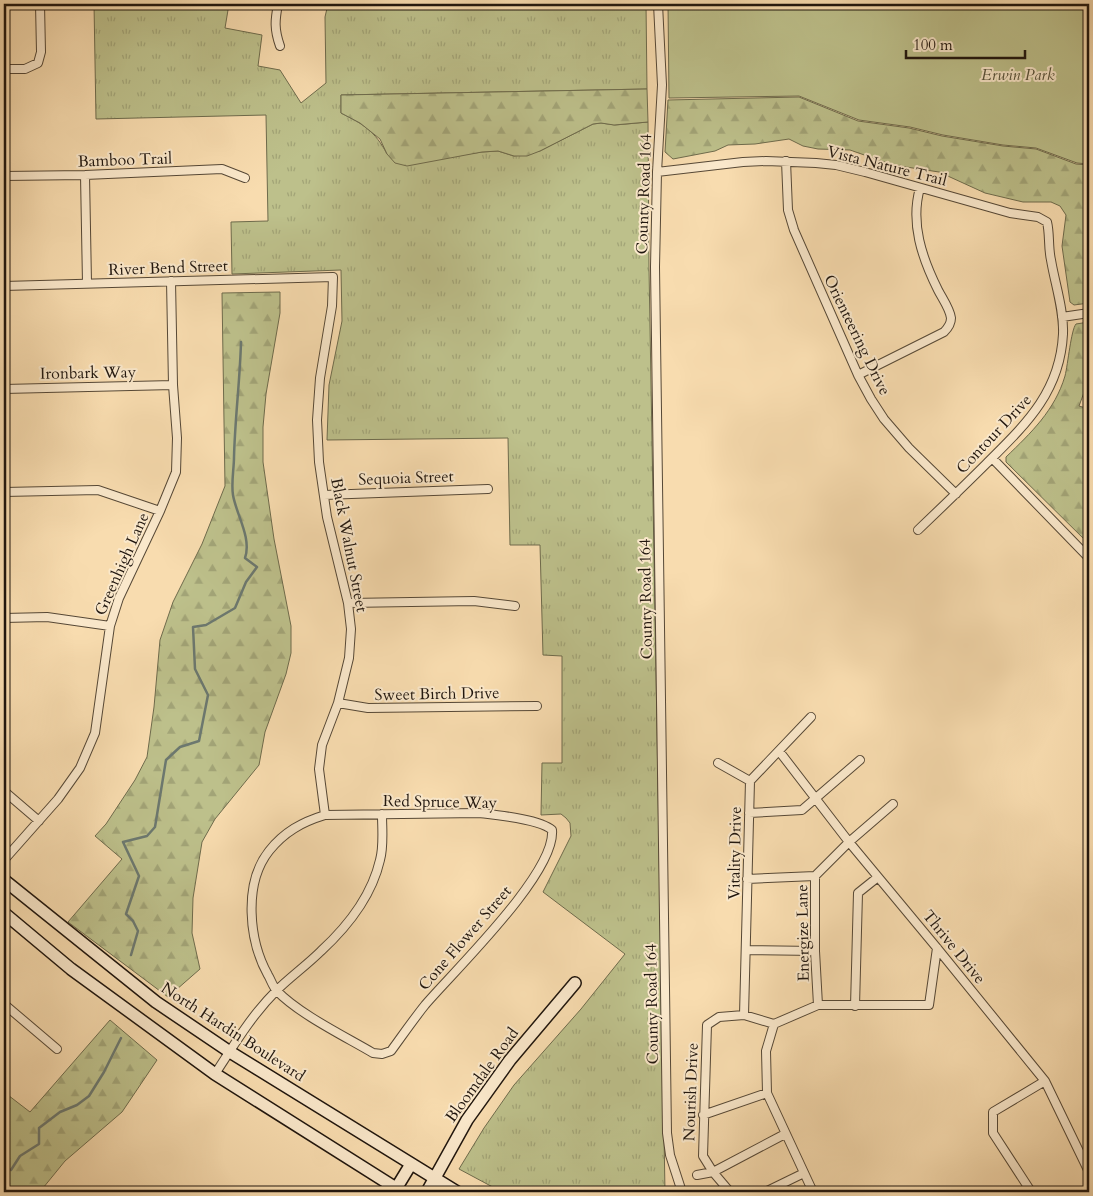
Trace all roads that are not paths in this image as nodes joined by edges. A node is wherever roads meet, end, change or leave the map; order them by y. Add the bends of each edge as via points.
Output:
1 (40, 4) edge
2 (278, 4) edge
3 (658, 4) edge
4 (280, 46) dead end
5 (4, 69) edge
6 (786, 161) junction
7 (657, 172) junction
8 (85, 175) junction
9 (4, 176) edge
10 (245, 178) dead end
11 (920, 188) junction
12 (1046, 222) joint
13 (333, 277) joint
14 (171, 281) junction
15 (87, 284) junction
16 (4, 286) edge
17 (1089, 313) edge
18 (1062, 317) junction
19 (858, 375) junction
20 (173, 385) junction
21 (4, 389) edge
22 (992, 458) junction
23 (488, 489) dead end
24 (4, 492) edge
25 (956, 494) junction
26 (324, 495) junction
27 (160, 511) junction
28 (918, 530) dead end
29 (1089, 558) edge
30 (348, 603) junction
31 (515, 606) dead end
32 (4, 618) edge
33 (110, 626) junction
34 (338, 703) junction
35 (538, 706) dead end
36 (811, 716) dead end
37 (779, 751) junction
38 (860, 760) dead end
39 (718, 763) dead end
40 (750, 781) junction
41 (4, 791) edge
42 (816, 799) junction
43 (894, 804) dead end
44 (749, 813) junction
45 (382, 814) junction
46 (325, 815) junction
47 (39, 821) junction
48 (552, 830) joint
49 (849, 842) junction
50 (4, 860) edge
51 (816, 876) junction
52 (878, 877) junction
53 (748, 879) junction
54 (4, 880) edge
55 (4, 913) edge
56 (938, 948) junction
57 (746, 950) junction
58 (816, 951) junction
59 (575, 983) dead end
60 (277, 990) junction
61 (4, 1004) edge
62 (818, 1005) junction
63 (855, 1006) junction
64 (744, 1015) junction
65 (774, 1024) junction
66 (56, 1049) dead end
67 (230, 1052) junction
68 (382, 1054) joint
69 (215, 1074) junction
70 (1045, 1081) junction
71 (767, 1093) junction
72 (703, 1115) junction
73 (785, 1134) junction
74 (410, 1164) junction
75 (713, 1172) junction
76 (1089, 1172) edge
77 (804, 1173) junction
78 (697, 1175) dead end
79 (435, 1180) junction
80 (398, 1191) edge
81 (427, 1192) edge
82 (457, 1192) edge
83 (682, 1192) edge
84 (730, 1192) edge
85 (765, 1192) edge
86 (813, 1192) edge
87 (1035, 1192) edge

1 - 5 street via 41,52 38,63 25,69
2 - 4 street via 275,19
3 - 7 street, County Road 164 via 662,85
6 - 7 street, Vista Nature Trail via 743,162
6 - 11 street, Vista Nature Trail via 836,165
6 - 19 street, Orienteering Drive via 788,210 794,230
7 - 83 street, County Road 164 via 655,268 667,1133 670,1155
8 - 9 street, Bamboo Trail
8 - 10 street, Bamboo Trail via 222,170
8 - 15 street
11 - 12 street, Vista Nature Trail via 1010,213 1038,216
11 - 19 street via 916,222 918,239 930,274 950,315 950,324 944,332
12 - 18 street, Contour Drive
13 - 14 street, River Bend Street
13 - 26 street, Black Walnut Street via 317,420
14 - 15 street, River Bend Street
14 - 20 street, Greenhigh Lane
15 - 16 street, River Bend Street
17 - 18 street
18 - 22 street, Contour Drive via 1060,358 1053,384 1023,427
19 - 25 street, Orienteering Drive via 884,419
20 - 21 street, Ironbark Way
20 - 27 street, Greenhigh Lane via 176,472
22 - 25 street, Contour Drive
22 - 29 street
23 - 26 street, Sequoia Street
24 - 27 street via 98,490
25 - 28 street, Contour Drive
26 - 30 street, Black Walnut Street
27 - 33 street, Greenhigh Lane via 119,598
30 - 31 street via 474,601
30 - 34 street, Black Walnut Street via 351,629 349,658
32 - 33 street via 47,617
33 - 47 street, Greenhigh Lane via 94,733 80,768
34 - 35 street, Sweet Birch Drive via 368,708
34 - 46 street, Black Walnut Street via 322,745 319,769
36 - 37 street
37 - 40 street
37 - 42 street, Thrive Drive
38 - 42 street
39 - 40 street
40 - 44 street, Vitality Drive
41 - 47 street
42 - 44 street via 802,810
42 - 49 street, Thrive Drive
43 - 49 street, Energize Lane
44 - 53 street, Vitality Drive
45 - 46 street, Red Spruce Way
45 - 48 street, Red Spruce Way via 479,813 505,816
45 - 60 street via 381,858 365,899 322,950
46 - 60 street, Red Spruce Way via 306,821 285,834 268,853 256,876 252,904 253,934 260,960
47 - 50 street, Greenhigh Lane
48 - 68 street, Cone Flower Street via 553,838 548,850 523,893 424,1006 391,1051
49 - 51 street, Energize Lane
49 - 52 street, Thrive Drive
51 - 53 street
51 - 58 street, Energize Lane
52 - 56 street, Thrive Drive
52 - 63 street via 858,893
53 - 57 street, Vitality Drive
54 - 67 street, North Hardin Boulevard via 156,1002
55 - 69 street via 71,969
56 - 63 street via 929,1005
56 - 70 street, Thrive Drive
57 - 58 street
57 - 64 street, Vitality Drive
58 - 62 street, Energize Lane
59 - 79 street, Bloomdale Road via 510,1060 466,1120
60 - 67 street via 254,1015
60 - 68 street, Red Spruce Way via 300,1010 374,1053
61 - 66 street
62 - 63 street
62 - 65 street
64 - 65 street, Nourish Drive
64 - 72 street, Nourish Drive via 719,1017 707,1025
65 - 71 street via 766,1051
67 - 69 street
67 - 74 street, North Hardin Boulevard
69 - 80 street
70 - 76 street, Thrive Drive
70 - 87 street via 993,1112 994,1133 1030,1190
71 - 72 street
71 - 73 street
72 - 75 street, Nourish Drive via 703,1156
73 - 75 street
73 - 77 street
74 - 79 street, North Hardin Boulevard
74 - 80 street
75 - 78 street
75 - 84 street, Nourish Drive
77 - 85 street
77 - 86 street
79 - 81 street, Bloomdale Road
79 - 82 street, North Hardin Boulevard

